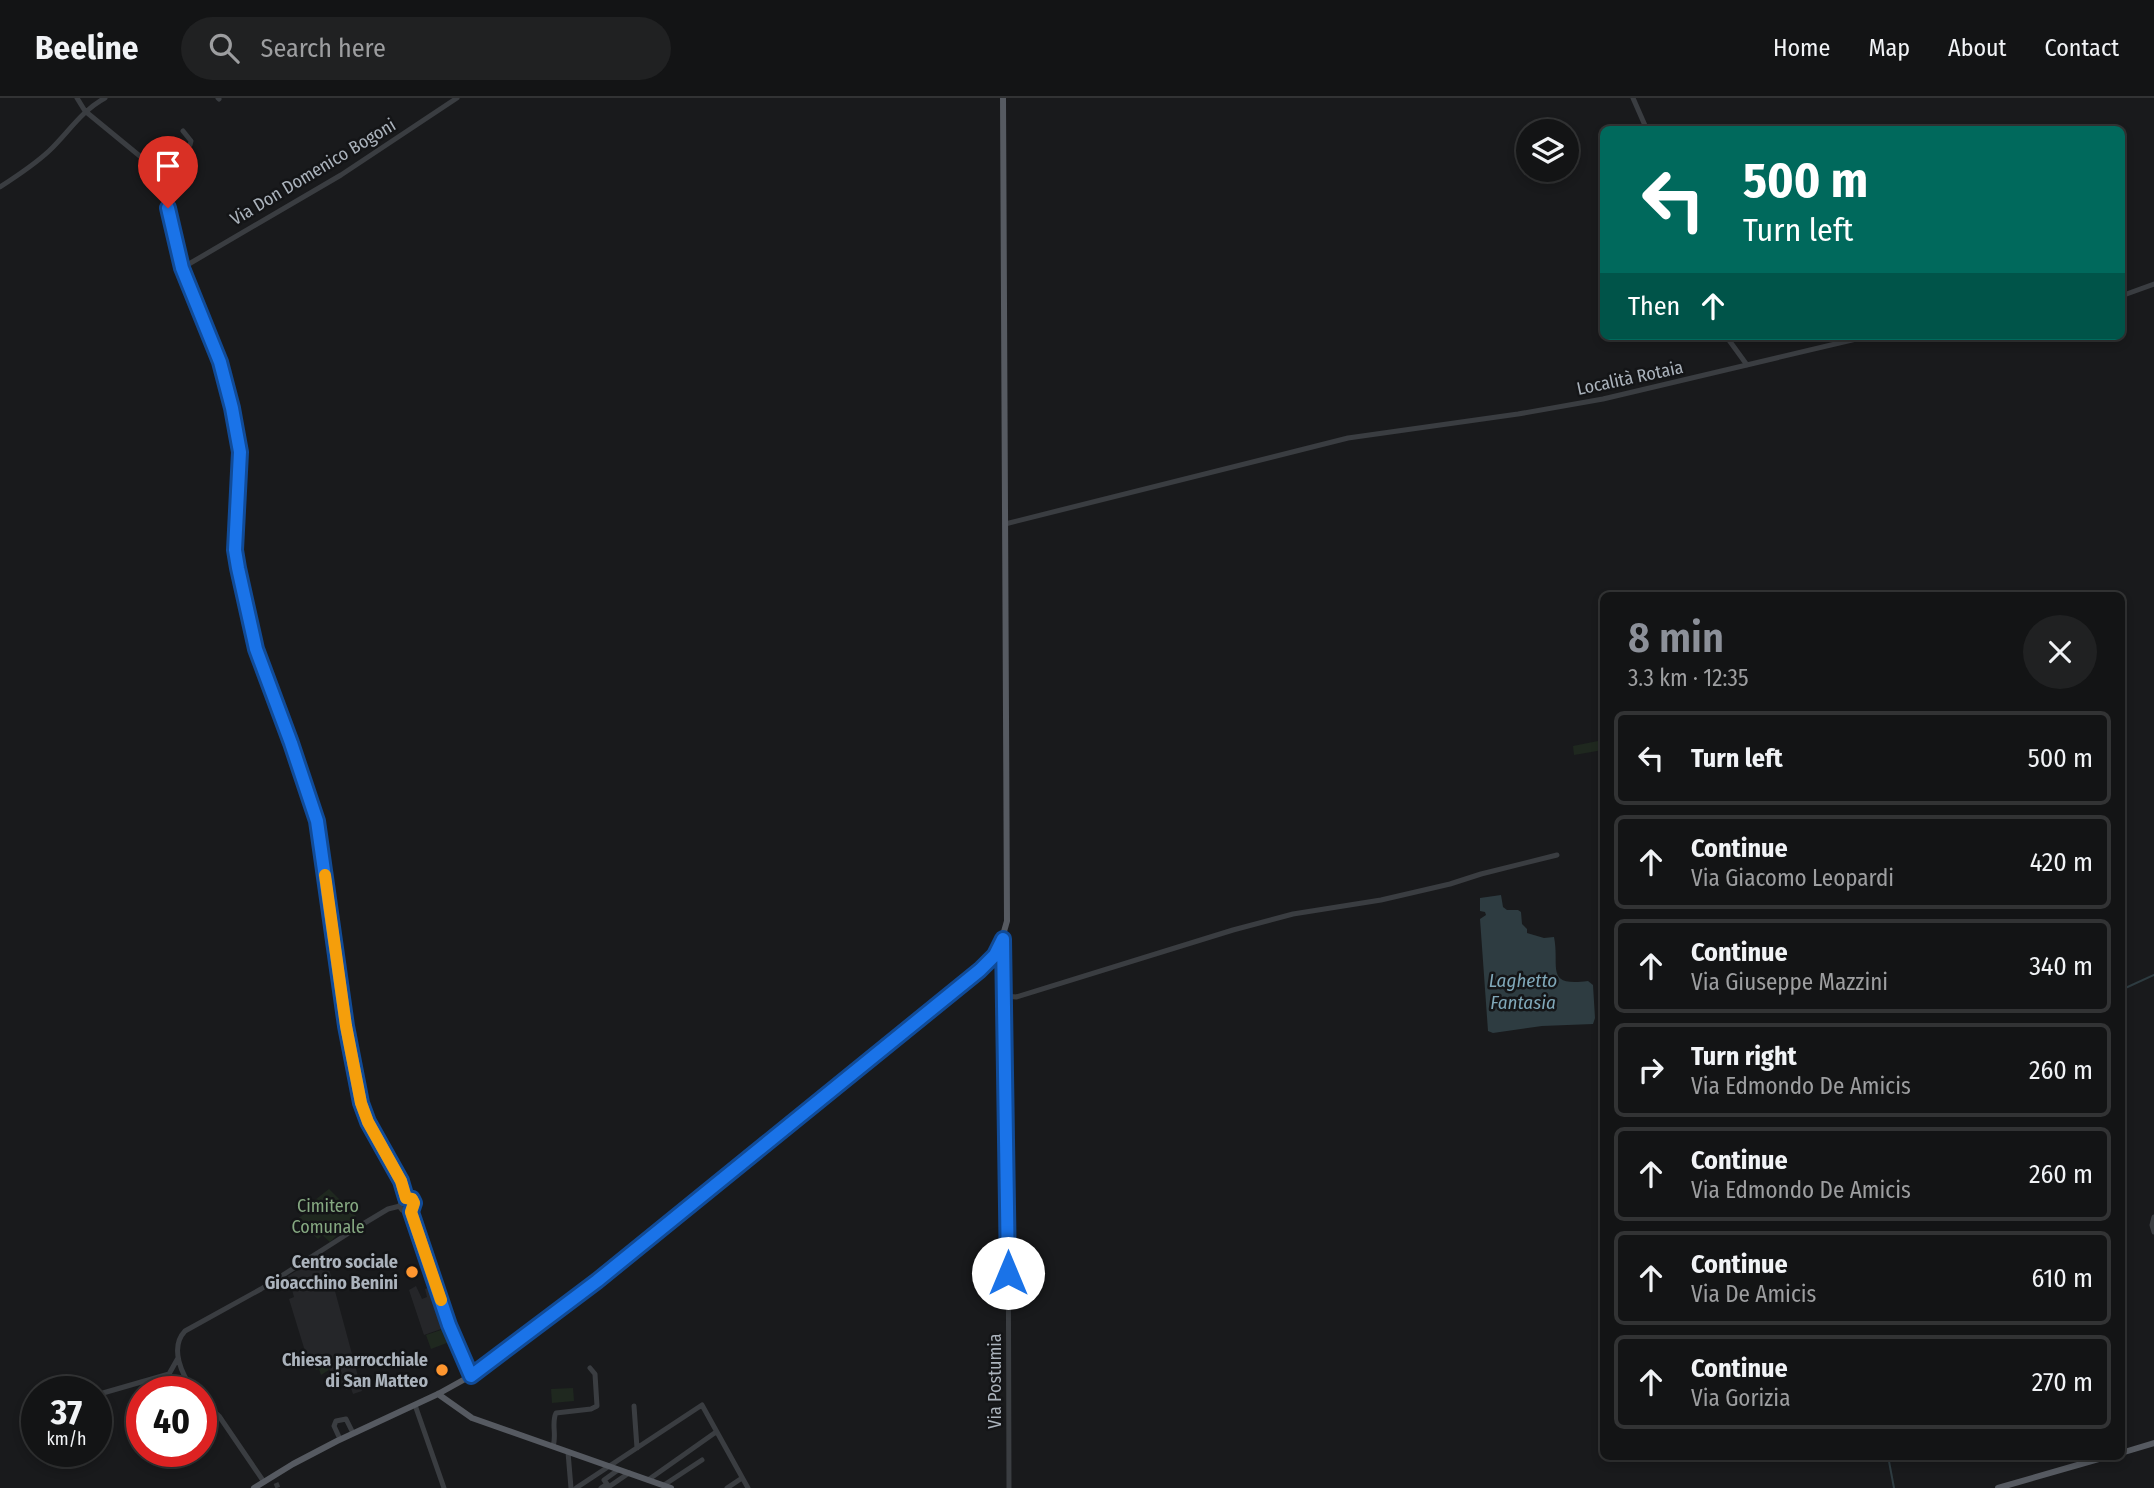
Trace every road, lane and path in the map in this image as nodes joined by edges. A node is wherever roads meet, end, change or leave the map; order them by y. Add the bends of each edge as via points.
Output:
1 (77, 98) edge
2 (105, 98) edge
3 (457, 98) edge
4 (1003, 98) edge
5 (1633, 98) edge
6 (85, 111) junction
7 (1645, 126) edge
8 (183, 131) dead end
9 (153, 168) junction
10 (0, 187) edge
11 (182, 268) junction
12 (2154, 284) edge
13 (2125, 295) edge
14 (1730, 340) edge
15 (1852, 340) edge
16 (1747, 365) junction
17 (1005, 524) junction
18 (1557, 855) dead end
19 (1003, 939) junction
20 (1006, 996) junction
21 (406, 1198) junction
22 (400, 1206) junction
23 (411, 1212) junction
24 (2154, 1217) edge
25 (2154, 1232) edge
26 (590, 1368) dead end
27 (181, 1373) junction
28 (183, 1376) edge
29 (471, 1376) junction
30 (112, 1390) edge
31 (438, 1394) junction
32 (415, 1405) junction
33 (634, 1406) dead end
34 (217, 1414) edge
35 (716, 1432) junction
36 (353, 1433) junction
37 (340, 1439) junction
38 (2154, 1443) edge
39 (553, 1446) junction
40 (637, 1448) junction
41 (2125, 1451) edge
42 (568, 1452) junction
43 (702, 1460) dead end
44 (2095, 1460) edge
45 (609, 1466) junction
46 (618, 1469) junction
47 (629, 1473) junction
48 (742, 1478) junction
49 (648, 1480) junction
50 (264, 1482) junction
51 (668, 1487) edge
52 (254, 1488) edge
53 (444, 1488) edge
54 (573, 1488) edge
55 (601, 1488) edge
56 (607, 1488) edge
57 (727, 1488) edge
58 (748, 1488) edge
59 (1009, 1488) edge
60 (1998, 1488) edge

1 - 6 street
2 - 6 street
3 - 11 street, Via Don Domenico Bogoni via 341,175
4 - 17 main road
5 - 7 street
6 - 9 street
6 - 10 street via 51,149
8 - 9 street via 190,145
9 - 11 street via 163,186
11 - 21 street via 220,362 232,408 240,452 235,550 256,649 317,821 361,1103
12 - 13 street
14 - 16 street
15 - 16 street, Località Rotaia
16 - 17 street, Località Rotaia via 1603,399 1348,438
17 - 19 main road via 1007,922
18 - 20 street via 1372,902 1293,914 1026,995
19 - 20 street, Via Postumia
19 - 29 main road via 980,970 609,1271
20 - 59 street, Via Postumia
21 - 22 street
21 - 23 street via 414,1203
22 - 23 street
22 - 27 street via 191,1327 178,1341
23 - 29 street
24 - 25 street
26 - 39 street via 595,1374 597,1406 556,1413
27 - 28 street
27 - 30 street
29 - 31 main road
31 - 32 main road
31 - 39 main road via 472,1418
32 - 36 main road
32 - 53 street
33 - 40 street
34 - 50 street
35 - 40 street via 702,1405
35 - 48 street
35 - 49 street
36 - 37 main road
36 - 37 street via 346,1419 336,1421
37 - 50 main road
38 - 41 main road
39 - 42 main road
40 - 45 street
42 - 45 main road
42 - 54 street
43 - 51 street
44 - 60 main road
45 - 46 main road
45 - 54 street
46 - 47 main road
46 - 55 street
47 - 49 main road
47 - 56 street
48 - 57 street
48 - 58 street
49 - 51 main road
50 - 52 main road

